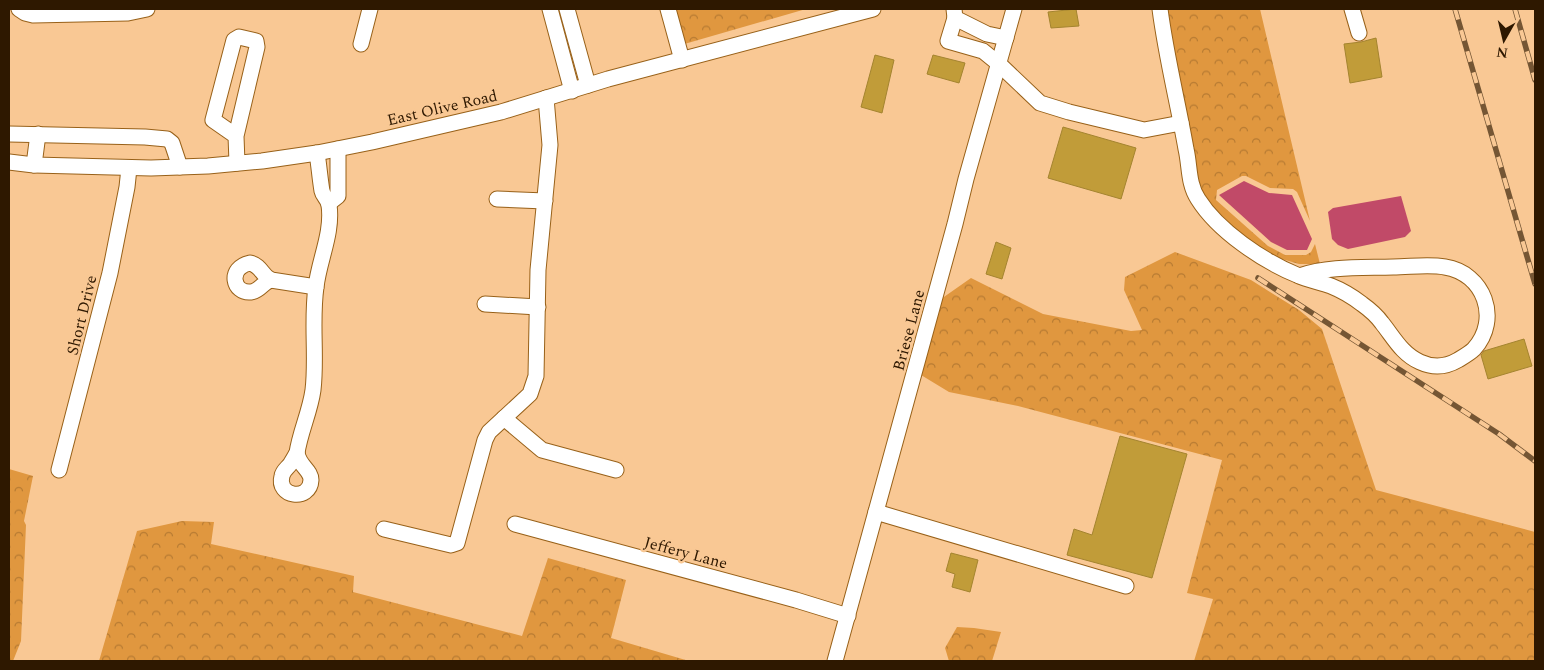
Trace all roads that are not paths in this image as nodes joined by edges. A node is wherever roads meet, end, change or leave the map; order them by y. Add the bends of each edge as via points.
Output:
1 (19, 9) edge
2 (147, 9) edge
3 (370, 9) edge
4 (550, 9) edge
5 (567, 9) edge
6 (668, 9) edge
7 (873, 9) edge
8 (1014, 9) edge
9 (1160, 9) edge
10 (1352, 9) edge
11 (962, 27) edge
12 (1359, 33) dead end
13 (987, 34) junction
14 (1006, 38) junction
15 (361, 44) dead end
16 (983, 51) junction
17 (682, 60) junction
18 (999, 64) junction
19 (588, 86) junction
20 (572, 91) junction
21 (546, 98) junction
22 (1181, 122) junction
23 (9, 134) edge
24 (38, 134) junction
25 (236, 136) junction
26 (338, 149) junction
27 (317, 153) junction
28 (9, 162) edge
29 (236, 163) junction
30 (34, 165) junction
31 (180, 167) junction
32 (129, 168) junction
33 (497, 199) dead end
34 (545, 201) junction
35 (329, 206) junction
36 (1299, 276) junction
37 (271, 280) dead end
38 (316, 287) junction
39 (485, 304) dead end
40 (538, 307) junction
41 (504, 418) junction
42 (297, 453) dead end
43 (59, 470) dead end
44 (616, 470) dead end
45 (876, 512) junction
46 (515, 524) dead end
47 (384, 529) dead end
48 (1126, 586) dead end
49 (848, 616) junction
50 (835, 661) edge

1 - 2 street via 33,15 128,13
3 - 15 street
4 - 20 street
5 - 19 street
6 - 17 street
7 - 17 street, East Olive Road
8 - 14 street, Briese Lane
9 - 22 street
10 - 12 street
11 - 13 street
11 - 16 street
13 - 14 street
13 - 16 street
14 - 18 street, Briese Lane
16 - 18 street
17 - 19 street, East Olive Road
18 - 22 street via 1040,103 1144,130
18 - 45 street, Briese Lane
19 - 20 street, East Olive Road
20 - 21 street, East Olive Road
21 - 26 street, East Olive Road via 501,112
21 - 34 street via 550,145
22 - 36 street via 1190,182 1211,217 1272,264
23 - 24 street
24 - 30 street
24 - 31 street via 167,138 172,143
25 - 25 street via 257,47 256,42 239,37 234,40 213,120
25 - 29 street
26 - 27 street, East Olive Road
26 - 35 street via 338,196
27 - 29 street, East Olive Road
27 - 35 street via 323,193
28 - 30 street, East Olive Road
29 - 31 street, East Olive Road
30 - 32 street, East Olive Road
31 - 32 street, East Olive Road
32 - 43 street, Short Drive via 110,273
33 - 34 street
34 - 40 street
35 - 38 street via 326,242
36 - 36 street via 1334,287 1362,304 1381,321 1406,354 1428,366 1450,365 1474,350 1486,327 1484,294 1470,278 1443,266 1341,269
37 - 38 street
38 - 42 street via 312,391
39 - 40 street
40 - 41 street via 534,386 530,394
41 - 44 street via 542,450
41 - 47 street via 485,440 457,543 451,545
45 - 48 street
45 - 49 street, Briese Lane
46 - 49 street, Jeffery Lane
49 - 50 street, Briese Lane

